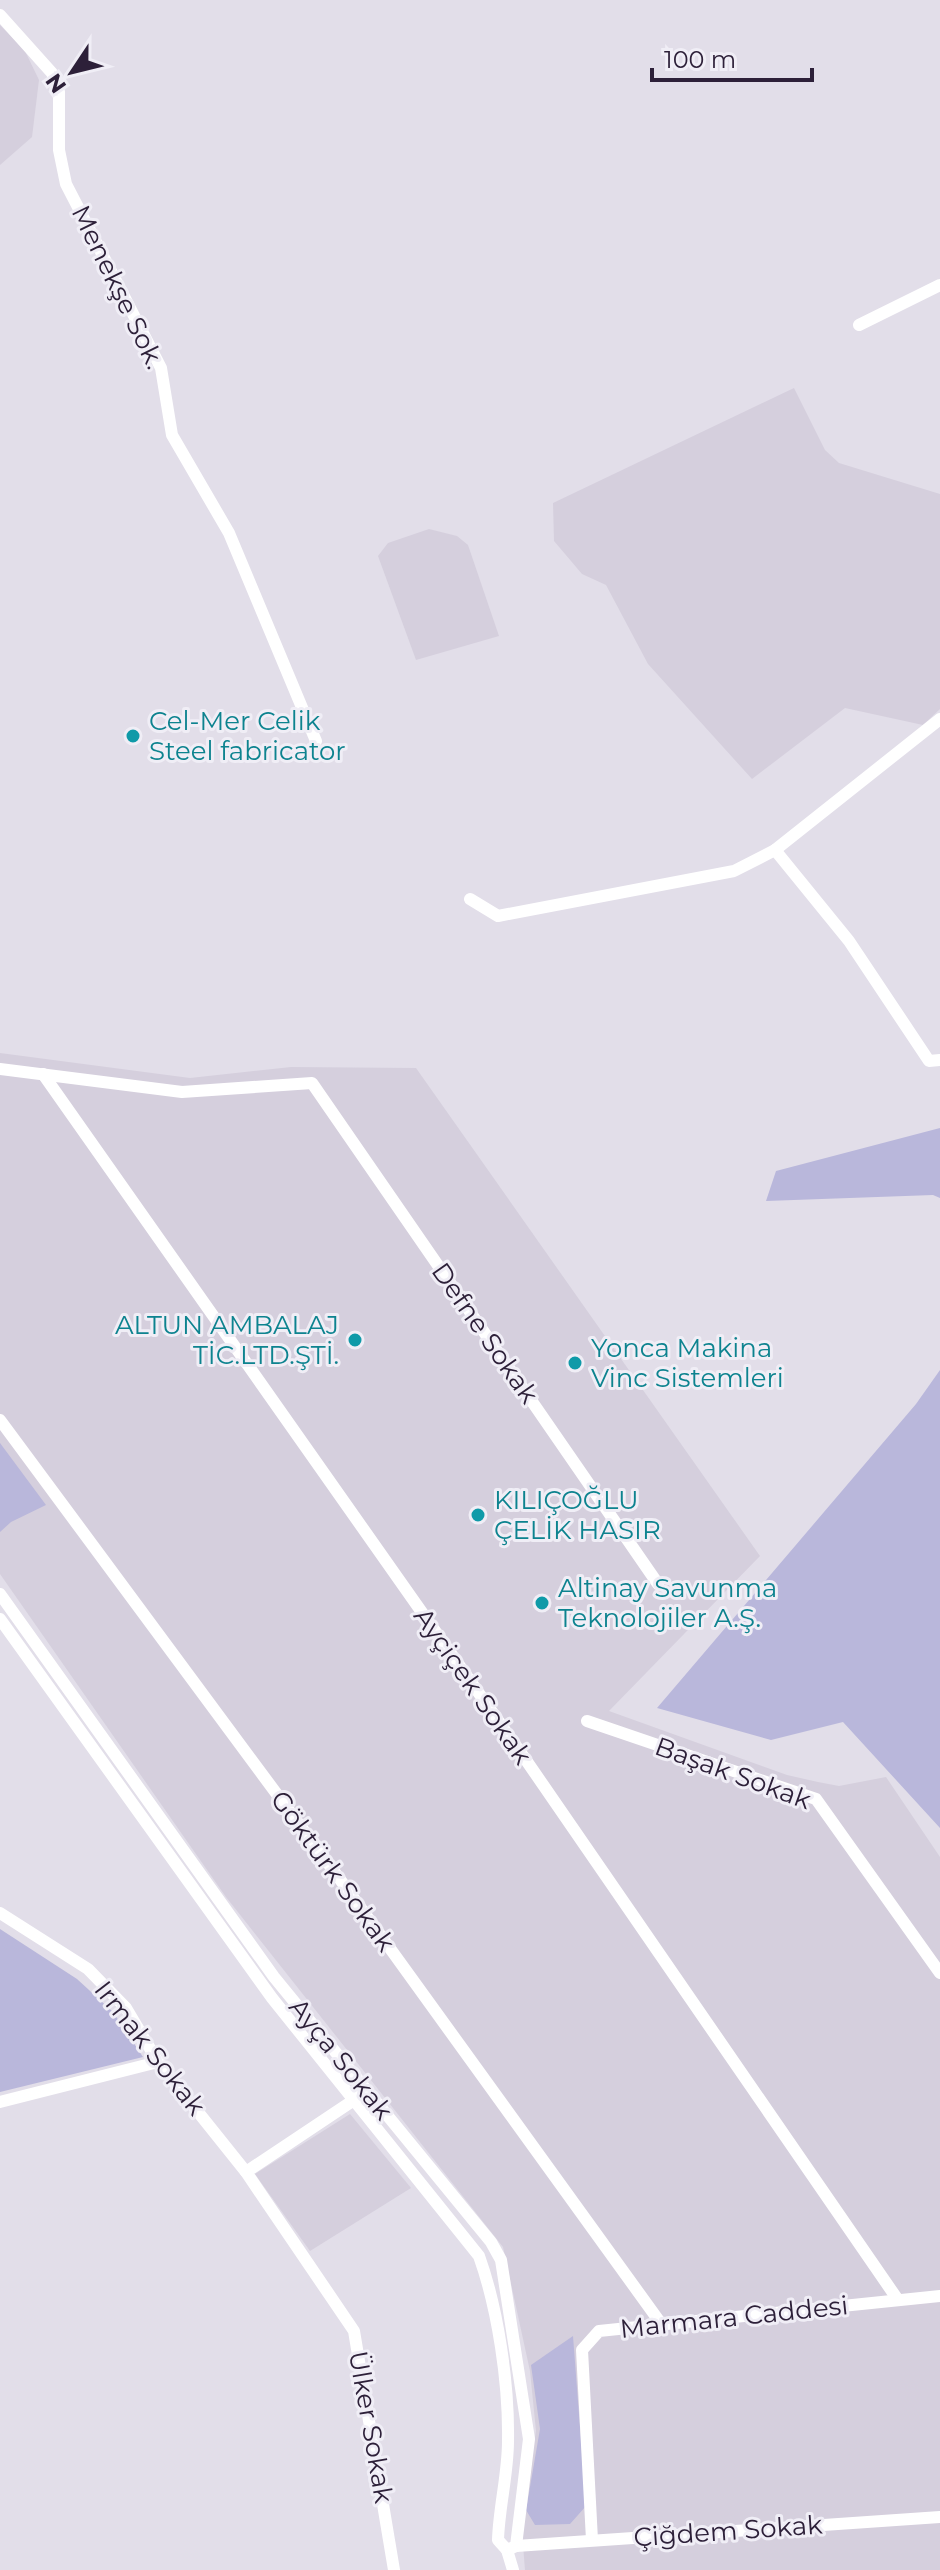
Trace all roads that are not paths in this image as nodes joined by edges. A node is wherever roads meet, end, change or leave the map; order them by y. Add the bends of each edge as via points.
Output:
1 (0, 15) edge
2 (940, 285) edge
3 (859, 325) dead end
4 (940, 719) edge
5 (316, 741) dead end
6 (775, 850) junction
7 (470, 899) dead end
8 (940, 1060) edge
9 (0, 1069) edge
10 (43, 1074) junction
11 (0, 1420) edge
12 (658, 1584) dead end
13 (0, 1594) edge
14 (16, 1616) junction
15 (2, 1622) edge
16 (587, 1721) dead end
17 (0, 1913) edge
18 (940, 1973) edge
19 (158, 2062) junction
20 (367, 2091) junction
21 (355, 2099) junction
22 (0, 2102) edge
23 (246, 2172) junction
24 (940, 2296) edge
25 (898, 2300) junction
26 (662, 2325) junction
27 (940, 2517) edge
28 (592, 2540) junction
29 (511, 2548) junction
30 (394, 2570) edge
31 (513, 2570) edge

1 - 5 street, Menekşe Sok. via 52,73 59,92 59,150 66,184 161,368 172,435 229,533
2 - 3 street
4 - 6 street
6 - 7 street via 734,871 498,916
6 - 8 street via 849,941 929,1061
9 - 10 street
10 - 12 street, Defne Sokak via 182,1092 312,1083
10 - 25 street, Ayçiçek Sokak
11 - 26 street, Göktürk Sokak
13 - 14 street, Ayça Sokak
14 - 15 street
14 - 20 street, Ayça Sokak via 274,1977
15 - 21 street via 272,1998
16 - 18 street, Başak Sokak via 816,1799
17 - 19 street, Irmak Sokak via 88,1969 126,2008
19 - 22 street
19 - 23 street, Irmak Sokak
20 - 21 street
20 - 29 street, Ayça Sokak via 501,2260 529,2439
21 - 23 street
21 - 29 street via 479,2256 486,2276 506,2391 508,2443 498,2540
23 - 30 street, Ülker Sokak via 354,2331
24 - 25 street, Marmara Caddesi
25 - 26 street, Marmara Caddesi
26 - 28 street, Marmara Caddesi via 599,2331 582,2350
27 - 28 street, Çiğdem Sokak
28 - 29 street, Çiğdem Sokak
29 - 31 street, Ayça Sokak

